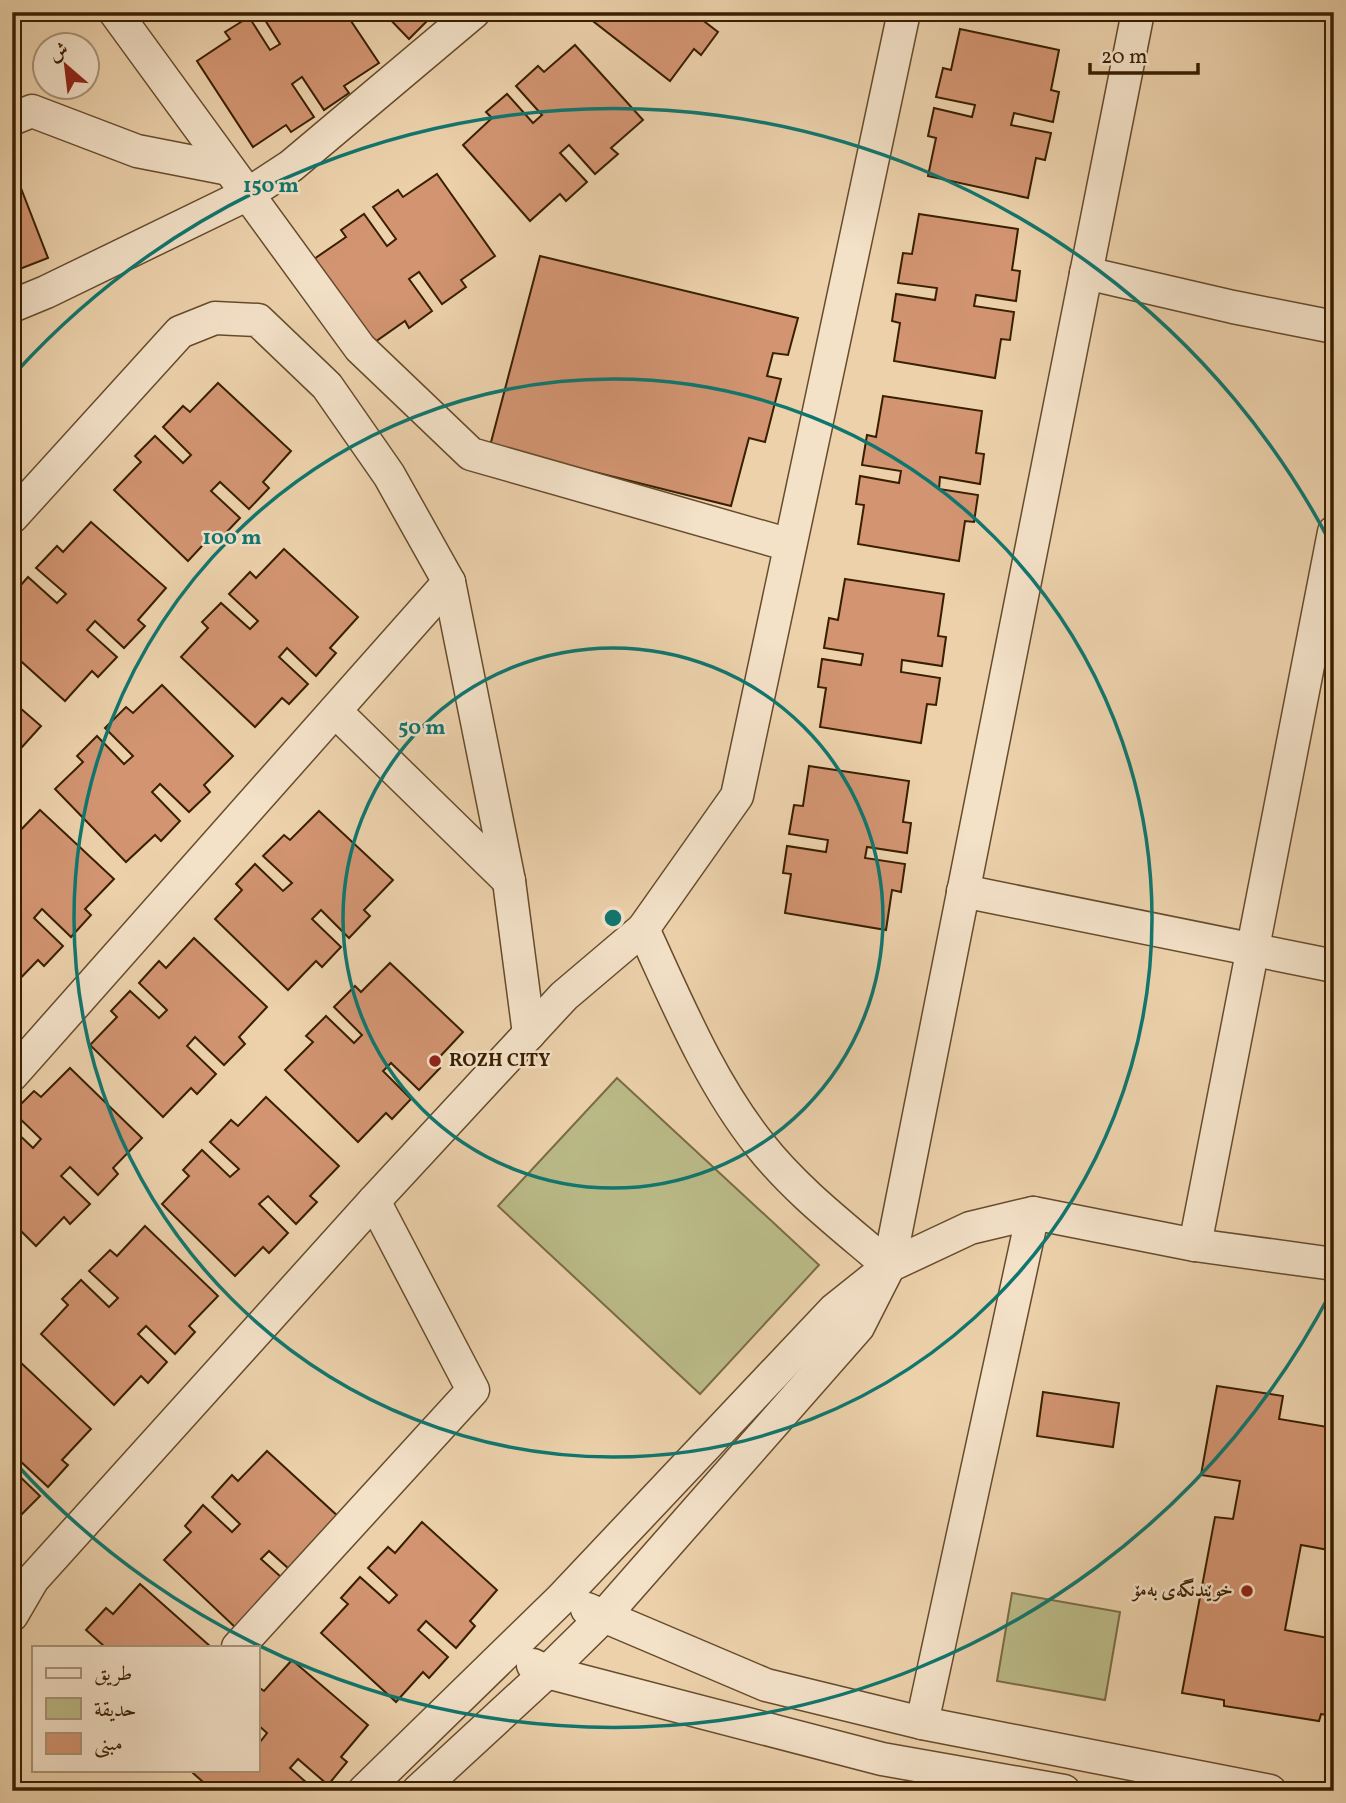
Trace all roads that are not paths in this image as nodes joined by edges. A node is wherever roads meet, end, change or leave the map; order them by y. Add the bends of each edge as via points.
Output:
1 (116, 12) edge
2 (474, 12) edge
3 (904, 12) edge
4 (1138, 12) edge
5 (12, 119) edge
6 (229, 169) junction
7 (248, 194) junction
8 (1086, 273) junction
9 (12, 306) edge
10 (1334, 327) edge
11 (12, 517) edge
12 (1334, 532) edge
13 (790, 545) junction
14 (449, 582) junction
15 (335, 711) junction
16 (509, 881) junction
17 (963, 891) junction
18 (643, 929) junction
19 (1253, 950) junction
20 (1334, 966) edge
21 (529, 1034) junction
22 (12, 1075) edge
23 (374, 1201) junction
24 (1034, 1213) junction
25 (1195, 1245) junction
26 (1334, 1264) edge
27 (888, 1266) junction
28 (22, 1586) edge
29 (561, 1599) junction
30 (12, 1615) edge
31 (604, 1616) junction
32 (239, 1646) edge
33 (507, 1652) junction
34 (547, 1672) junction
35 (922, 1723) junction
36 (364, 1791) edge
37 (418, 1791) edge
38 (1064, 1791) edge
39 (1270, 1791) edge

1 - 6 street
2 - 7 street via 291,166
3 - 13 street
4 - 8 street
5 - 6 street via 32,111 137,151
6 - 7 street
7 - 9 street
7 - 13 street via 360,348 471,454
8 - 10 street
8 - 17 street
11 - 14 street via 180,332 215,318 258,320 327,386 389,475
12 - 19 street
13 - 18 street via 737,796
14 - 15 street
14 - 16 street
15 - 16 street
15 - 22 street
16 - 21 street
17 - 19 street
17 - 27 street
18 - 21 street via 564,996
18 - 27 street via 694,1038 744,1123 781,1170
19 - 20 street
19 - 25 street
21 - 23 street
23 - 28 street
23 - 32 street via 473,1390
24 - 25 street
24 - 27 street via 970,1228
24 - 35 street
25 - 26 street
27 - 29 street via 834,1310
27 - 31 street via 858,1327
28 - 30 street
29 - 31 street
29 - 33 street
31 - 34 street
31 - 35 street via 766,1685
33 - 34 street
33 - 36 street
34 - 37 street
34 - 38 street via 882,1759
35 - 39 street

